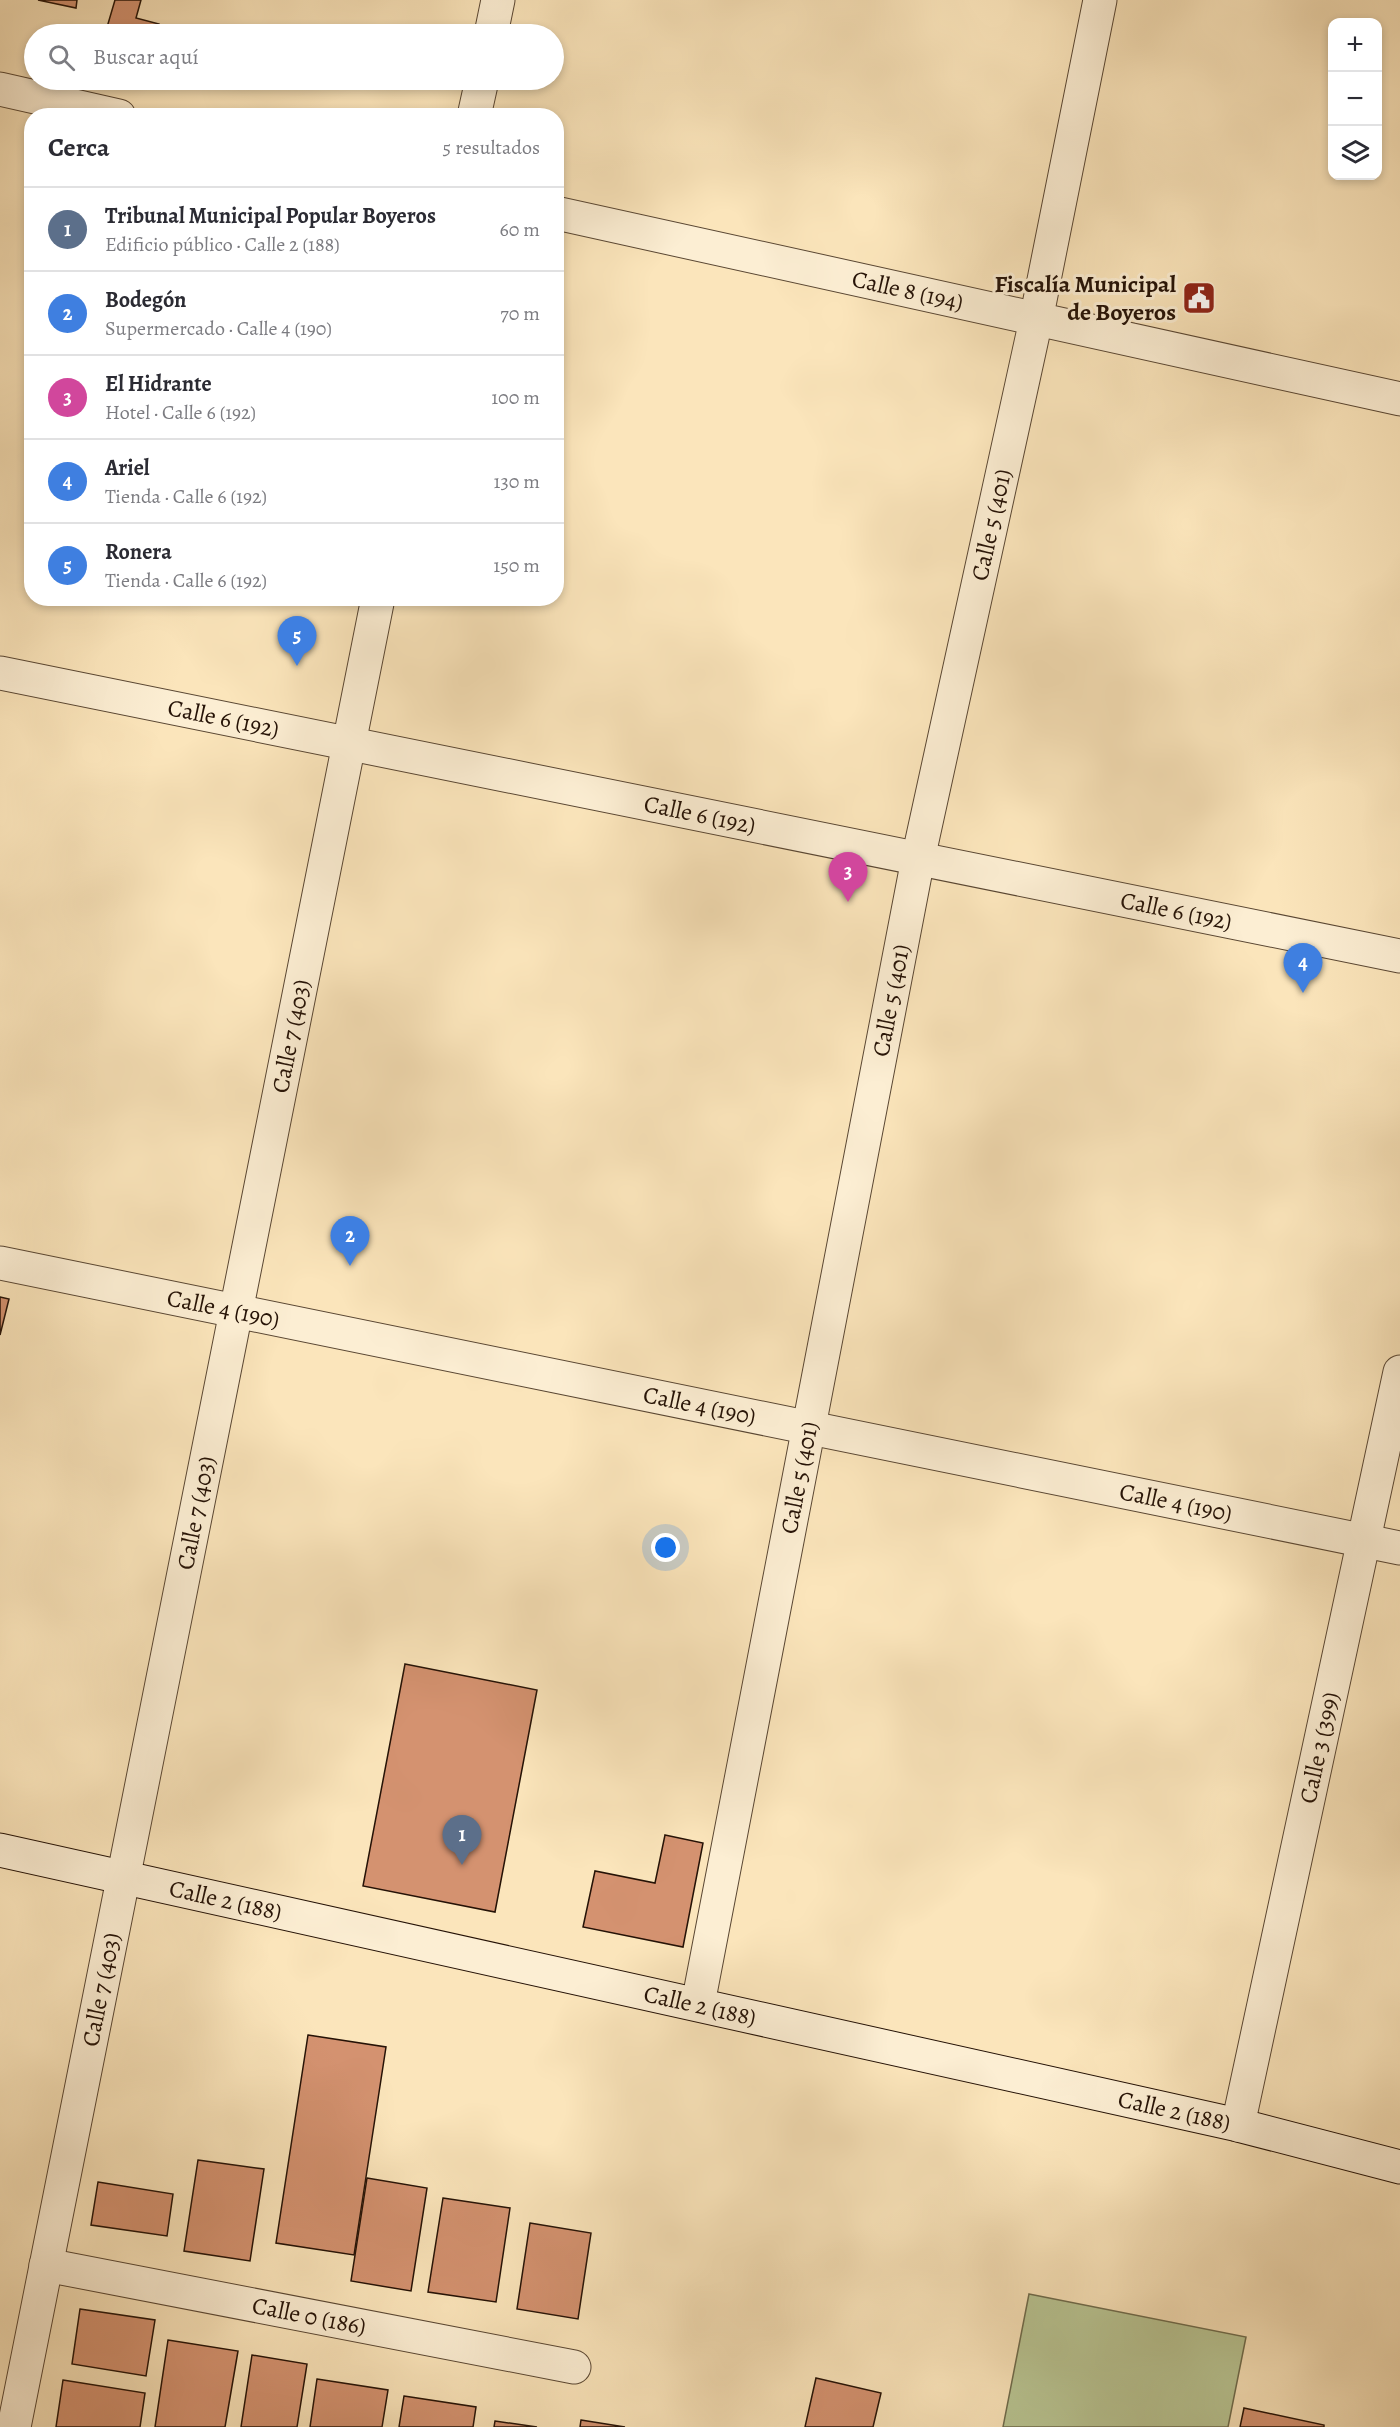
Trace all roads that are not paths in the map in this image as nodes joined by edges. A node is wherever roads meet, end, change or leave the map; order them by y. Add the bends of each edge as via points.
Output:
1 (498, 0) edge
2 (1100, 0) edge
3 (493, 24) edge
4 (0, 89) edge
5 (480, 90) edge
6 (84, 108) edge
7 (476, 108) edge
8 (564, 215) edge
9 (1036, 320) junction
10 (1400, 399) edge
11 (376, 606) edge
12 (0, 673) edge
13 (349, 743) junction
14 (918, 859) junction
15 (1400, 956) edge
16 (0, 1263) edge
17 (236, 1311) junction
18 (1400, 1372) edge
19 (809, 1427) junction
20 (1364, 1540) junction
21 (1400, 1548) edge
22 (0, 1850) edge
23 (124, 1876) junction
24 (698, 2004) junction
25 (1238, 2125) junction
26 (1400, 2167) edge
27 (46, 2265) junction
28 (574, 2367) dead end
29 (11, 2379) edge
30 (14, 2427) edge

1 - 3 street
2 - 9 street, Calle 5 (401)
4 - 6 street
5 - 7 street
8 - 9 street, Calle 8 (194)
9 - 10 street, Calle 8 (194)
9 - 14 street, Calle 5 (401)
11 - 13 street, Calle 7 (403)
12 - 13 street, Calle 6 (192)
13 - 14 street, Calle 6 (192)
13 - 17 street, Calle 7 (403)
14 - 15 street, Calle 6 (192)
14 - 19 street, Calle 5 (401)
16 - 17 street, Calle 4 (190)
17 - 19 street, Calle 4 (190)
17 - 23 street, Calle 7 (403)
18 - 20 street, Calle 3 (399)
19 - 20 street, Calle 4 (190)
19 - 24 street, Calle 5 (401)
20 - 21 street, Calle 4 (190)
20 - 25 street, Calle 3 (399)
22 - 23 street, Calle 2 (188)
23 - 24 street, Calle 2 (188)
23 - 27 street, Calle 7 (403)
24 - 25 street, Calle 2 (188)
25 - 26 street, Calle 2 (188)
27 - 28 street, Calle 0 (186)
27 - 29 street, Calle 7 (403)
29 - 30 street, Calle 7 (403)

